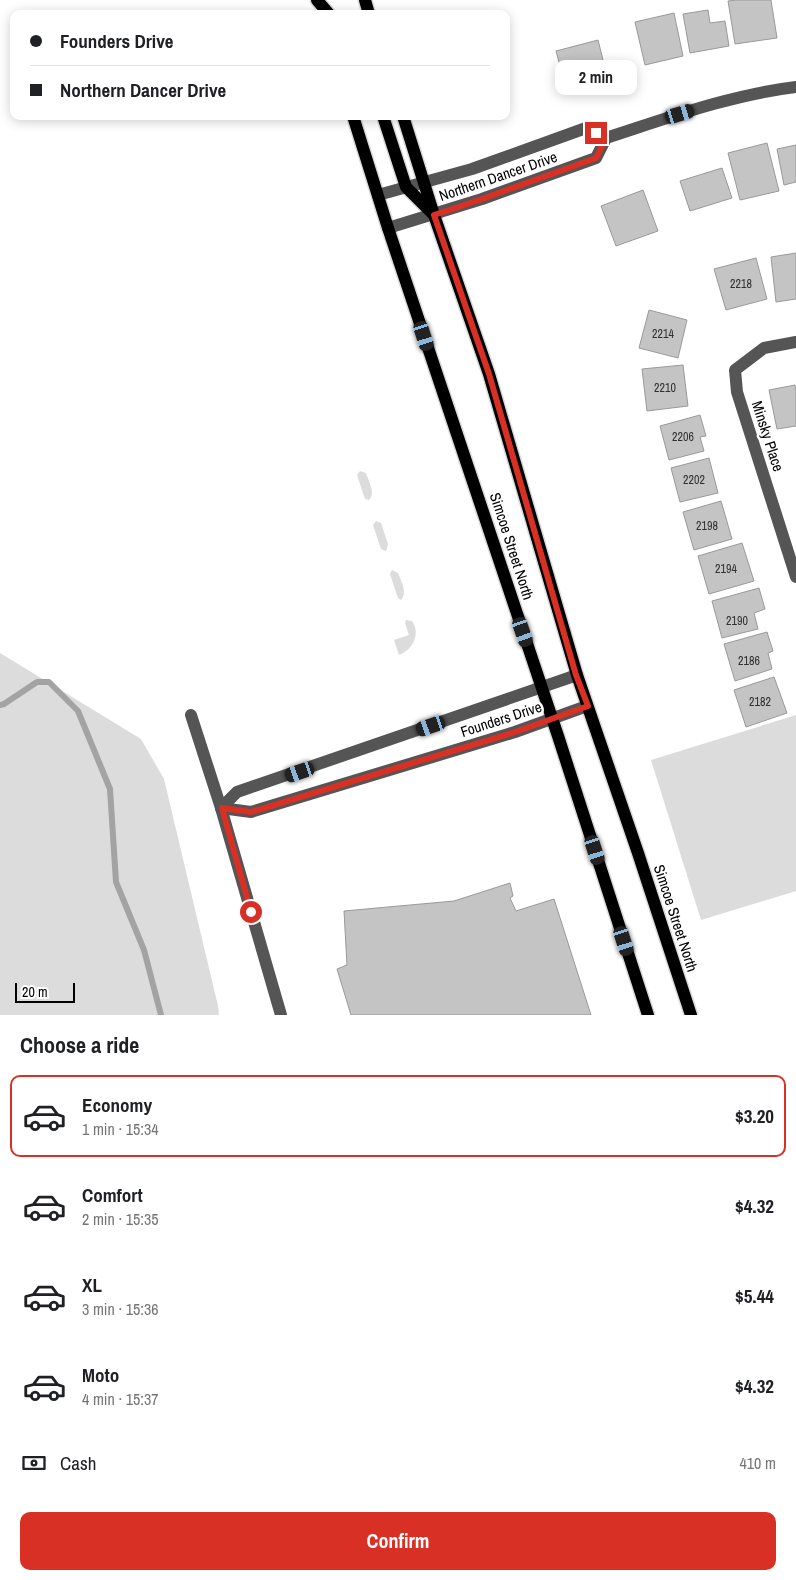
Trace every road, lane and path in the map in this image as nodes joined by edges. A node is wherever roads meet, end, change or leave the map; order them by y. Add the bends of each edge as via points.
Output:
1 (316, 0) edge
2 (325, 10) edge
3 (796, 87) edge
4 (354, 120) edge
5 (384, 120) edge
6 (404, 120) edge
7 (606, 138) junction
8 (424, 182) junction
9 (406, 187) junction
10 (378, 195) junction
11 (434, 215) junction
12 (388, 228) junction
13 (796, 342) edge
14 (796, 577) edge
15 (576, 675) junction
16 (542, 687) junction
17 (588, 706) junction
18 (190, 715) dead end
19 (552, 718) junction
20 (222, 808) junction
21 (281, 1015) edge
22 (648, 1015) edge
23 (691, 1015) edge

1 - 2 main road
3 - 7 street via 728,99
4 - 10 main road, Simcoe Street North
5 - 9 main road
6 - 8 main road, Simcoe Street North
7 - 8 street, Northern Dancer Drive via 586,128 472,169
7 - 11 street, Northern Dancer Drive via 596,158
8 - 9 street, Northern Dancer Drive
8 - 11 main road, Simcoe Street North
9 - 10 street, Northern Dancer Drive
9 - 11 main road
10 - 12 main road, Simcoe Street North
11 - 12 street, Northern Dancer Drive
11 - 15 main road, Simcoe Street North via 489,374
12 - 16 main road, Simcoe Street North
13 - 14 street, Minsky Place via 764,348 735,370 737,392
15 - 16 street, Founders Drive
15 - 17 main road, Simcoe Street North
16 - 19 main road, Simcoe Street North
16 - 20 street, Founders Drive via 237,792
17 - 19 street, Founders Drive
17 - 23 main road, Simcoe Street North
18 - 20 street
19 - 20 street, Founders Drive via 506,735 251,812
19 - 22 main road, Simcoe Street North
20 - 21 street

